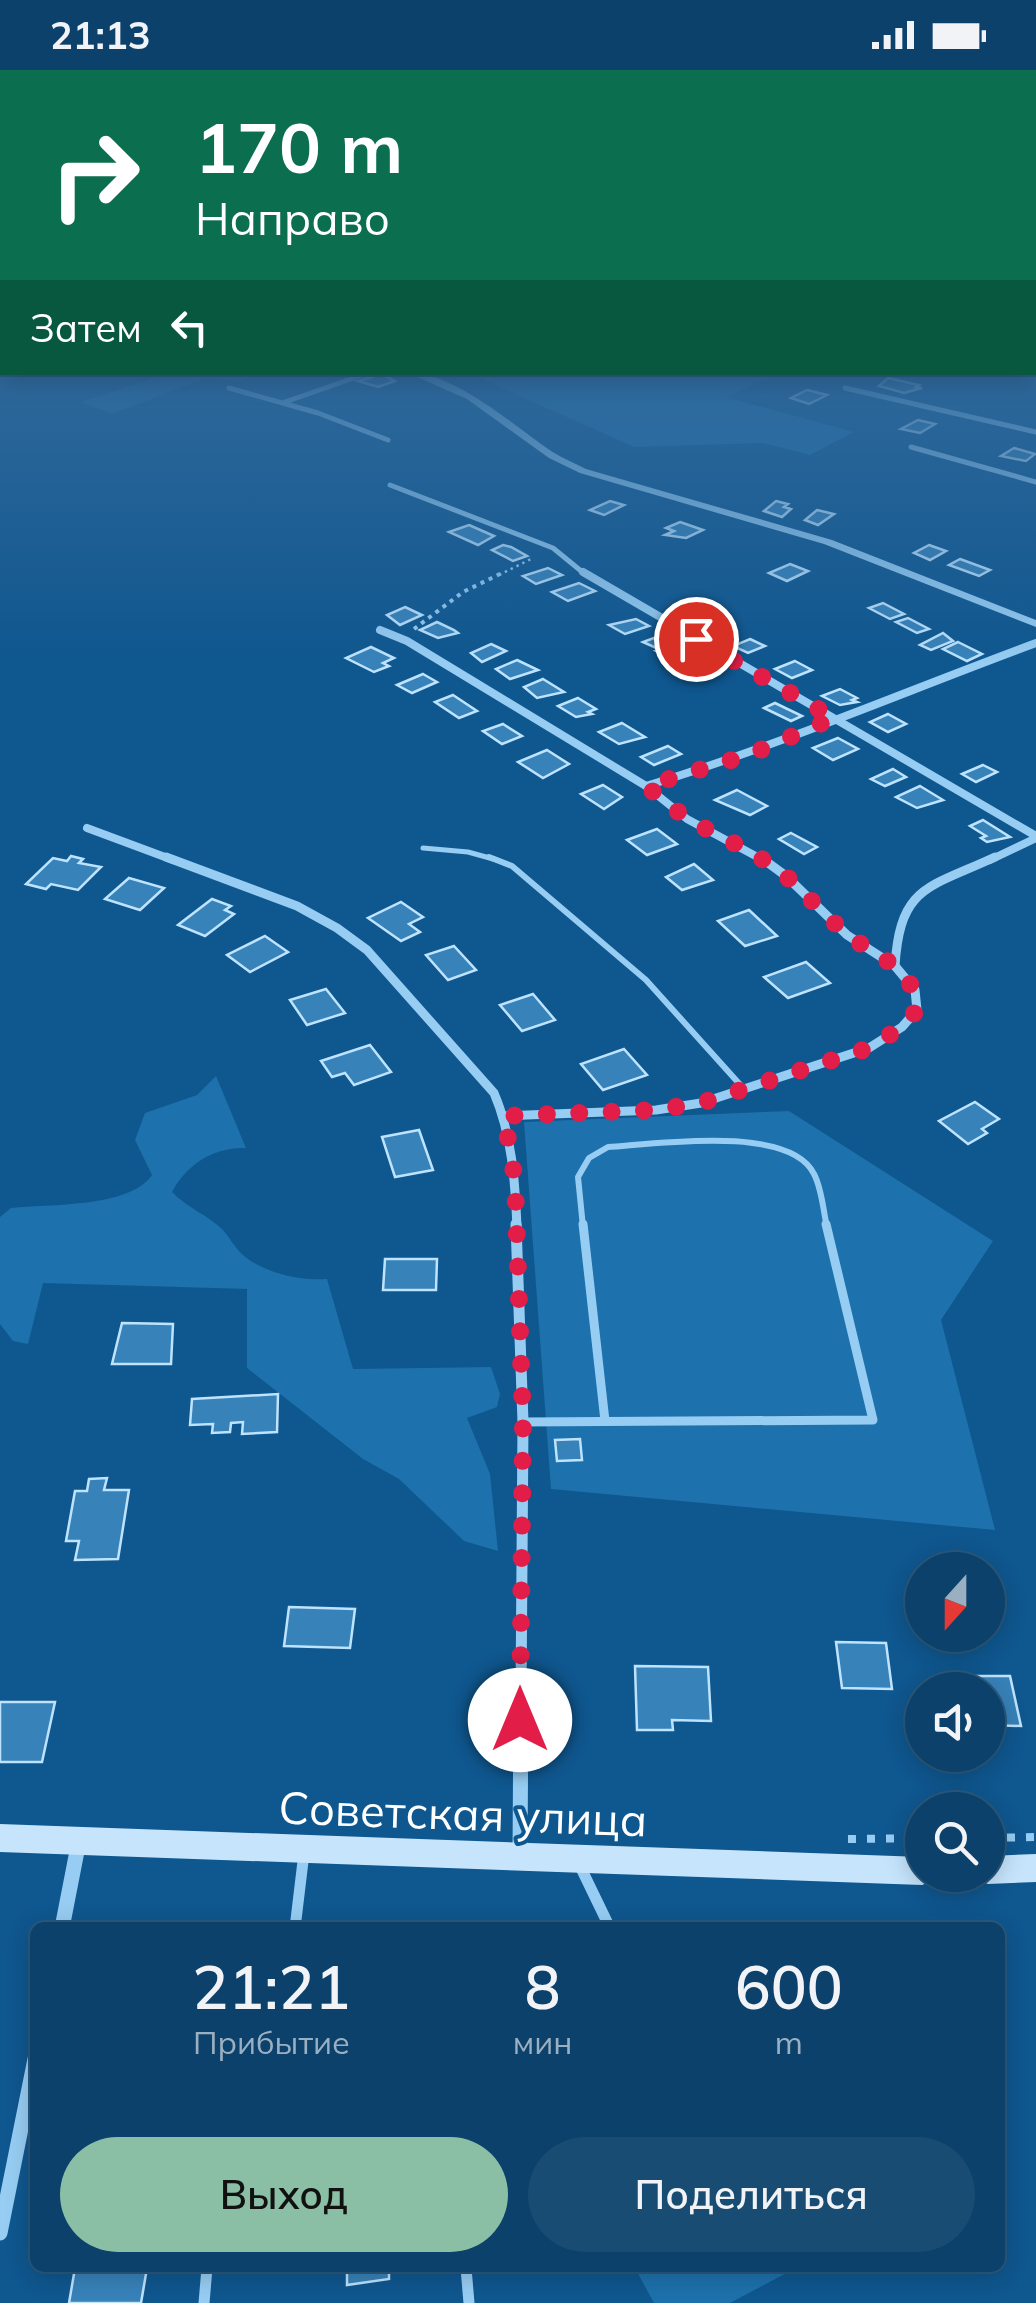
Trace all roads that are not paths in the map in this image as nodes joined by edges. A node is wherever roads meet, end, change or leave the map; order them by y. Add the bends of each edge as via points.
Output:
1 (551, 455) edge
2 (940, 455) edge
3 (1036, 482) edge
4 (390, 485) dead end
5 (1036, 624) edge
6 (380, 630) dead end
7 (1036, 643) edge
8 (834, 718) junction
9 (646, 786) junction
10 (87, 828) dead end
11 (1036, 837) edge
12 (423, 848) dead end
13 (895, 966) junction
14 (744, 1089) junction
15 (504, 1116) junction
16 (523, 1422) junction
17 (605, 1422) junction
18 (0, 1838) edge
19 (80, 1840) junction
20 (305, 1850) junction
21 (520, 1860) junction
22 (578, 1862) junction
23 (1036, 1868) edge
24 (1005, 1869) edge
25 (905, 1871) edge
26 (63, 1922) edge
27 (296, 1922) edge
28 (607, 1922) edge
29 (30, 2084) edge
30 (0, 2233) edge
31 (207, 2272) edge
32 (466, 2272) edge
33 (204, 2303) edge
34 (469, 2303) edge

1 - 5 street via 584,471 828,542
2 - 3 street
4 - 8 street via 568,558 592,579
6 - 9 street
7 - 8 street
8 - 9 street via 751,754
8 - 11 street
9 - 13 street via 687,819 786,876 847,935
10 - 15 street via 297,906 337,928 367,950 494,1093
11 - 13 street via 917,894 899,919
12 - 14 lane via 473,851 512,866 646,980
13 - 14 street via 915,990 917,1010 902,1027 869,1048
14 - 15 street via 656,1110
15 - 16 street via 515,1179
16 - 17 lane
16 - 21 street
17 - 17 lane via 578,1177 585,1161 608,1147 735,1142 803,1158 814,1172 872,1420
18 - 19 main road, Советская улица
19 - 20 main road, Советская улица
19 - 26 street
20 - 21 main road, Советская улица
20 - 27 lane
21 - 22 main road, Советская улица
22 - 25 main road, Советская улица
22 - 28 lane
23 - 24 main road
29 - 30 street
31 - 33 lane
32 - 34 lane

